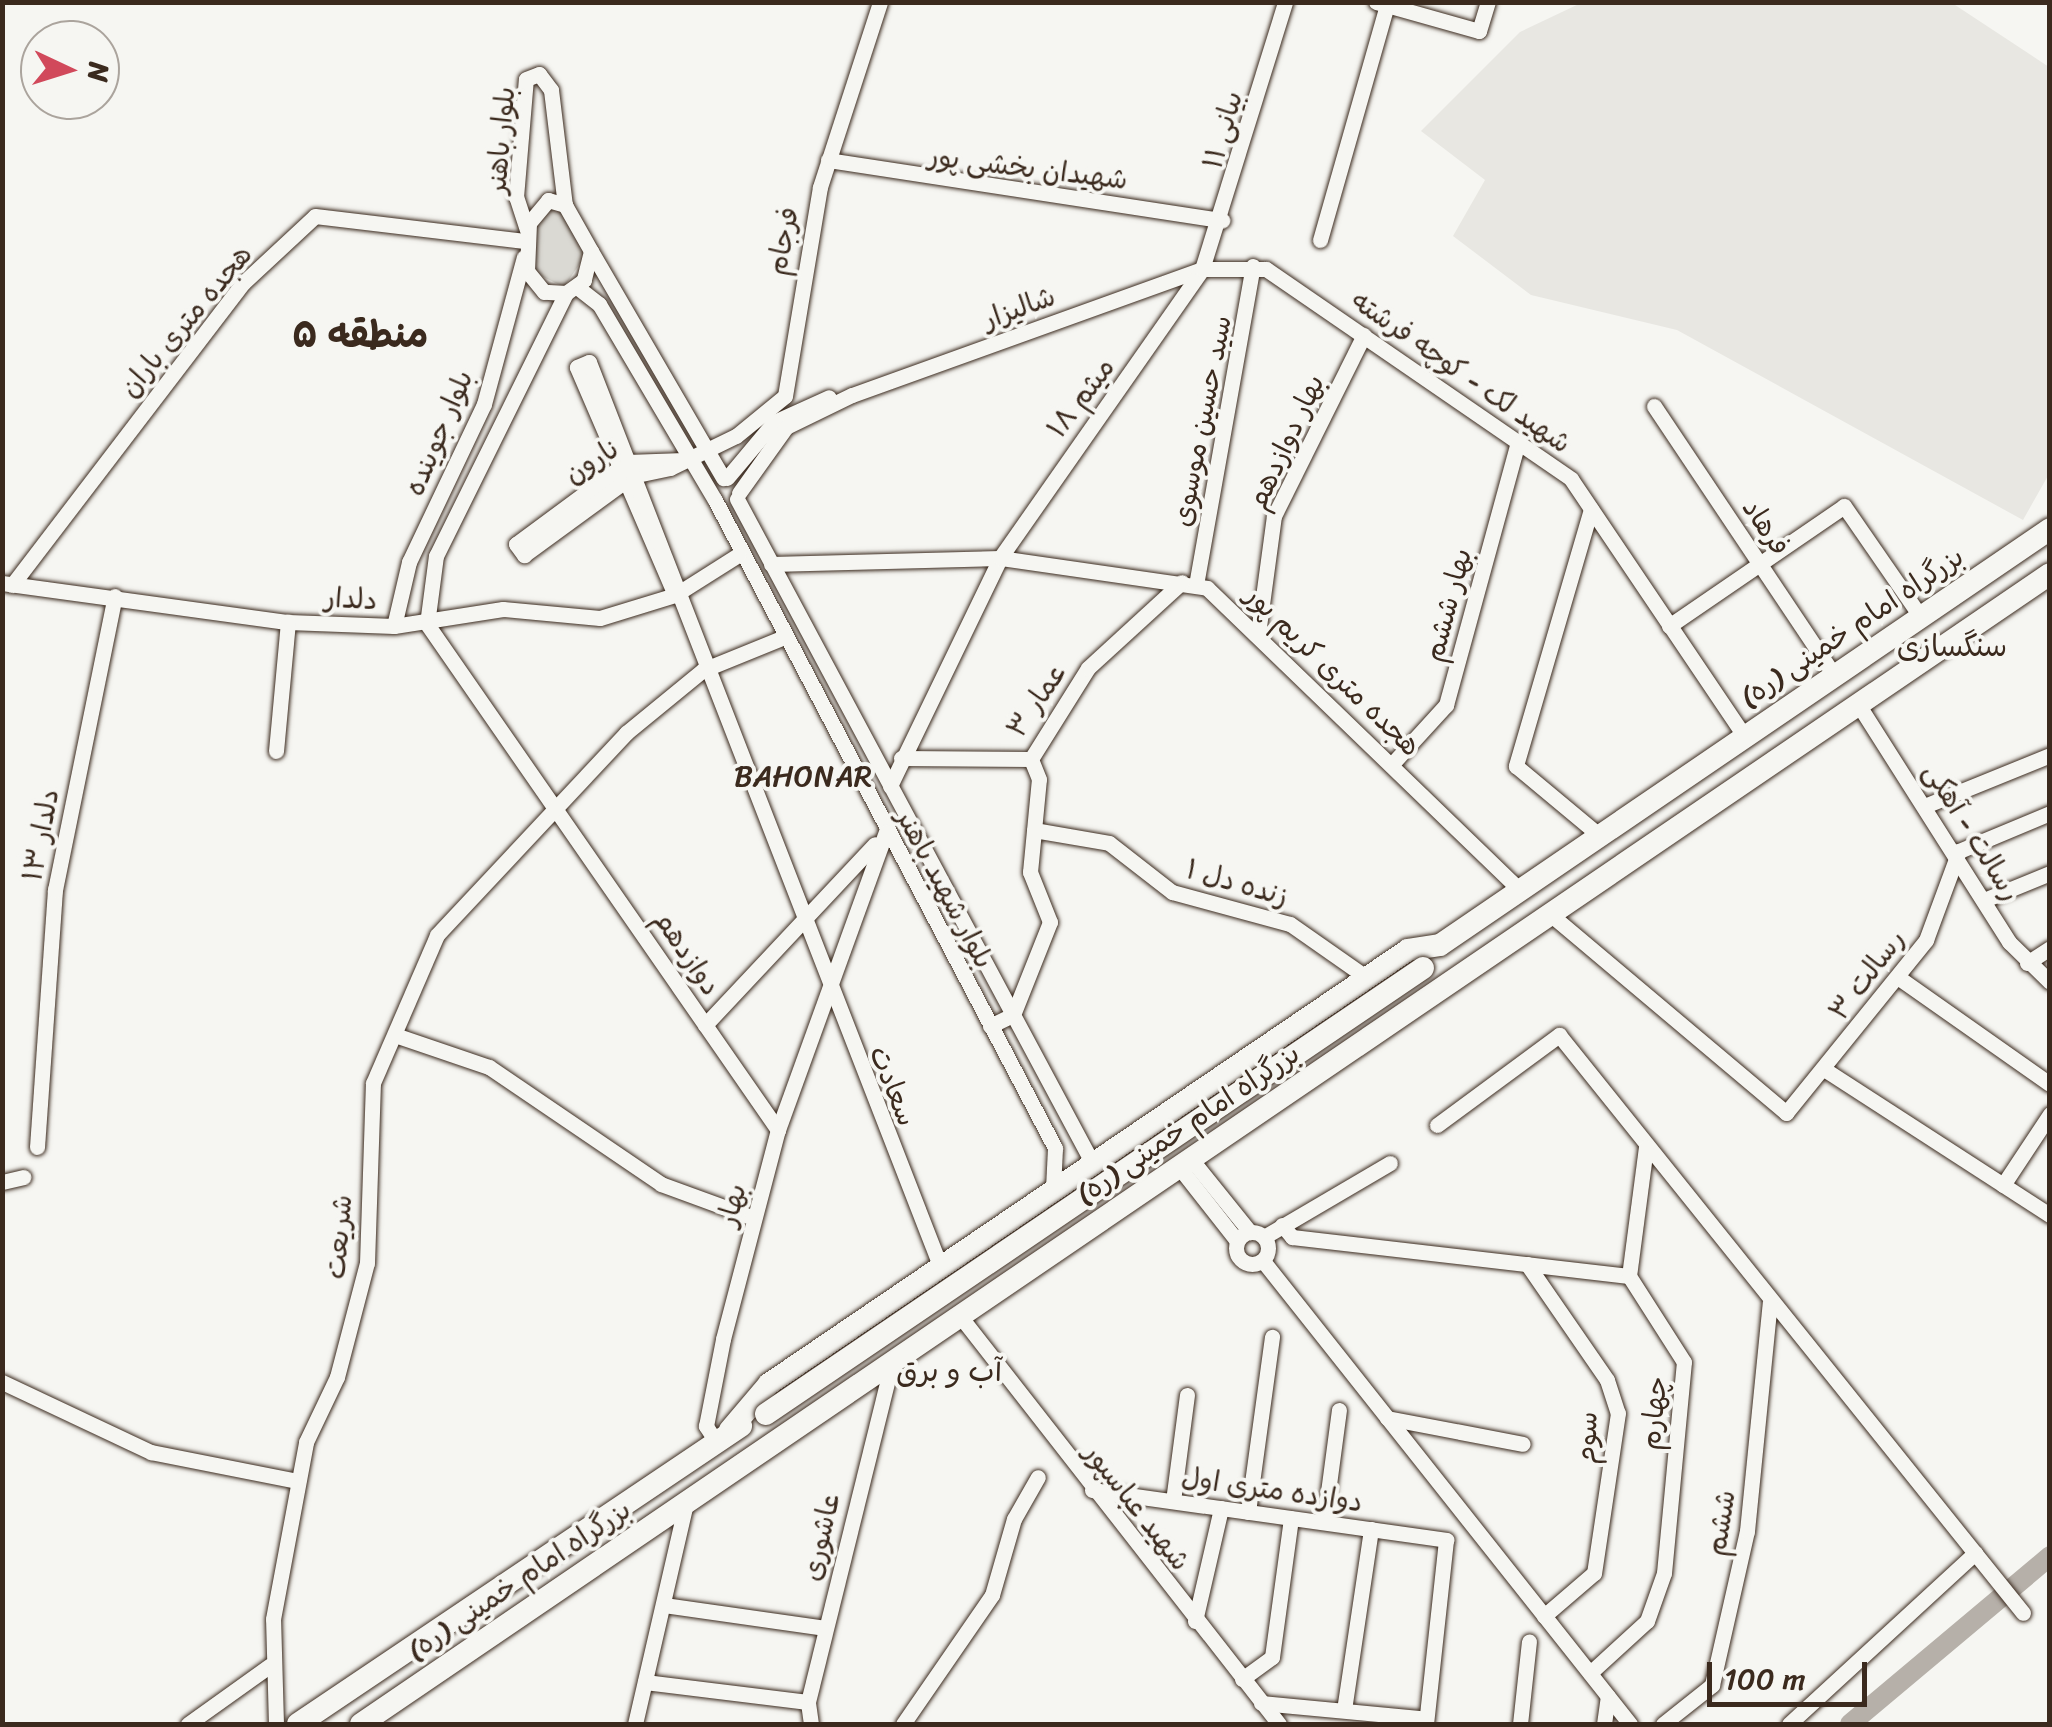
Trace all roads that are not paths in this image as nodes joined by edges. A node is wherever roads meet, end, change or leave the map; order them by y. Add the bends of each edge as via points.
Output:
1 (880, 2) edge
2 (1286, 2) edge
3 (1488, 2) edge
4 (1384, 4) edge
5 (828, 160) junction
6 (565, 206) junction
7 (1222, 220) junction
8 (1320, 240) dead end
9 (525, 242) junction
10 (590, 251) junction
11 (1253, 266) junction
12 (1202, 269) junction
13 (572, 290) junction
14 (1364, 334) junction
15 (784, 396) junction
16 (1654, 406) dead end
17 (793, 417) junction
18 (1518, 442) junction
19 (700, 451) junction
20 (684, 460) junction
21 (624, 473) junction
22 (725, 478) junction
23 (738, 496) junction
24 (715, 500) junction
25 (1590, 509) junction
26 (2050, 529) edge
27 (738, 555) junction
28 (1000, 558) junction
29 (771, 564) junction
30 (1761, 564) junction
31 (748, 574) junction
32 (2047, 582) edge
33 (7, 584) edge
34 (1189, 584) junction
35 (691, 587) junction
36 (675, 595) junction
37 (115, 596) junction
38 (1920, 617) junction
39 (288, 622) junction
40 (426, 624) junction
41 (394, 626) junction
42 (1669, 626) junction
43 (1258, 634) junction
44 (782, 638) junction
45 (703, 670) junction
46 (1835, 676) junction
47 (1858, 704) junction
48 (1745, 737) junction
49 (276, 751) dead end
50 (2050, 755) edge
51 (901, 758) junction
52 (1030, 758) junction
53 (1393, 763) junction
54 (890, 786) junction
55 (557, 802) junction
56 (1928, 804) junction
57 (2050, 813) edge
58 (1034, 830) junction
59 (1600, 836) junction
60 (882, 837) junction
61 (1959, 851) junction
62 (1640, 866) dead end
63 (2050, 873) edge
64 (1520, 890) junction
65 (1988, 898) junction
66 (1555, 918) junction
67 (801, 920) junction
68 (1440, 945) junction
69 (2050, 948) edge
70 (978, 950) junction
71 (956, 961) junction
72 (2026, 963) junction
73 (1367, 978) junction
74 (1898, 978) junction
75 (2050, 982) edge
76 (826, 984) junction
77 (1013, 1016) junction
78 (705, 1025) junction
79 (990, 1026) junction
80 (394, 1035) junction
81 (1824, 1069) junction
82 (2050, 1084) edge
83 (2050, 1114) edge
84 (1438, 1125) dead end
85 (778, 1130) junction
86 (1646, 1147) junction
87 (38, 1148) dead end
88 (1185, 1163) junction
89 (1390, 1163) dead end
90 (1093, 1164) junction
91 (23, 1177) dead end
92 (2, 1182) edge
93 (2003, 1185) junction
94 (1140, 1194) junction
95 (1047, 1196) junction
96 (2048, 1210) edge
97 (754, 1218) junction
98 (1282, 1225) junction
99 (1091, 1227) junction
100 (1250, 1237) junction
101 (962, 1254) junction
102 (1263, 1261) junction
103 (1527, 1264) junction
104 (940, 1268) junction
105 (1629, 1276) junction
106 (990, 1296) junction
107 (1770, 1302) junction
108 (960, 1316) junction
109 (1272, 1337) dead end
110 (892, 1363) junction
111 (2, 1382) edge
112 (1187, 1396) dead end
113 (1339, 1410) dead end
114 (1387, 1418) junction
115 (723, 1435) junction
116 (1523, 1444) dead end
117 (1038, 1477) dead end
118 (298, 1481) junction
119 (1092, 1490) junction
120 (1173, 1501) junction
121 (686, 1503) junction
122 (1221, 1508) junction
123 (1248, 1512) junction
124 (1291, 1518) junction
125 (1324, 1522) junction
126 (1371, 1529) junction
127 (1977, 1556) junction
128 (664, 1605) junction
129 (2022, 1613) dead end
130 (1544, 1616) junction
131 (1195, 1621) junction
132 (825, 1628) junction
133 (1529, 1641) dead end
134 (269, 1666) junction
135 (1590, 1673) junction
136 (1242, 1679) junction
137 (646, 1682) junction
138 (1608, 1696) junction
139 (808, 1702) junction
140 (1261, 1703) junction
141 (1344, 1710) junction
142 (1423, 1721) edge
143 (188, 1724) edge
144 (276, 1724) edge
145 (298, 1724) edge
146 (361, 1724) edge
147 (635, 1724) edge
148 (811, 1724) edge
149 (903, 1724) edge
150 (1278, 1724) edge
151 (1520, 1724) edge
152 (1604, 1724) edge
153 (1630, 1724) edge
154 (1663, 1724) edge
155 (1790, 1724) edge

1 - 5 street, فرجام
2 - 7 street, بیانی ۱۱
3 - 4 street via 1479,31
4 - 8 street
5 - 7 street, شهیدان بخشی پور
5 - 15 street, فرجام
6 - 9 street via 540,203
6 - 9 street, بلوار باهنر via 551,90 539,74 526,79 516,197
6 - 10 street
7 - 12 street, بیانی ۱۱
9 - 13 street via 534,284
9 - 33 street, هجده متری باران via 315,216 243,283
9 - 41 street, بلوار جوینده via 484,404 409,562
10 - 13 street, بلوار جوینده
10 - 19 street
11 - 12 street
11 - 14 street, شهید لک - کوچه فرشته
11 - 34 street, سید حسین موسوی
12 - 17 street, شالیزار
12 - 28 street, میثم ۱۸
13 - 20 street via 599,304
13 - 40 street, بلوار جوینده via 436,556
14 - 18 street, شهید لک - کوچه فرشته
14 - 43 street, بهار دوازدهم via 1274,516
15 - 17 street
15 - 19 street via 750,428
16 - 30 street, فرهاد
17 - 22 street, شالیزار
17 - 23 street, شالیزار
18 - 25 street, شهید لک - کوچه فرشته via 1571,479
18 - 53 street, بهار ششم via 1446,704
19 - 20 street
19 - 22 street
20 - 21 street, نارون
20 - 24 street
21 - 21 street via 588,362 577,367
21 - 21 street, نارون via 516,544 524,555
21 - 36 street, سعادت
22 - 23 street, بلوار شهید باهنر
22 - 24 street
23 - 24 street
23 - 29 street, بلوار شهید باهنر
24 - 27 street, بلوار شهید باهنر
25 - 42 street, شهید لک - کوچه فرشته
25 - 59 street via 1516,766
26 - 38 highway, بزرگراه امام خمینی (ره)
27 - 31 street, بلوار شهید باهنر
27 - 35 street
28 - 29 street
28 - 34 street
28 - 51 street, میثم ۱۸
29 - 54 street, بلوار شهید باهنر
30 - 38 street via 1844,506
30 - 42 street
30 - 46 street, فرهاد
31 - 35 street
31 - 44 street, بلوار شهید باهنر
32 - 47 highway, بزرگراه امام خمینی (ره)
33 - 37 street, دلدار
34 - 43 street, هجده متری کریم پور
34 - 52 street, عمار ۳ via 1088,668
35 - 36 street, دلدار
36 - 40 street, دلدار via 624,617 502,609
36 - 45 street, سعادت
37 - 39 street, دلدار
37 - 87 street, دلدار ۱۳ via 55,890
38 - 46 highway, بزرگراه امام خمینی (ره)
39 - 41 street, دلدار
39 - 49 street
40 - 41 street, دلدار
40 - 55 street, دوازدهم
42 - 48 street, شهید لک - کوچه فرشته
43 - 53 street, هجده متری کریم پور
44 - 45 street
44 - 60 street, بلوار شهید باهنر
45 - 55 street, شریعت
45 - 67 street, سعادت
46 - 48 highway, بزرگراه امام خمینی (ره)
47 - 56 street, رسالت - آهکی
47 - 66 highway, بزرگراه امام خمینی (ره)
48 - 59 highway, بزرگراه امام خمینی (ره)
50 - 56 street
51 - 52 street, عمار ۳
51 - 54 street, میثم ۱۸
52 - 58 street via 1039,779
53 - 64 street, هجده متری کریم پور
54 - 70 street, بلوار شهید باهنر
55 - 78 street, دوازدهم
55 - 80 street, شریعت via 436,934
56 - 61 street, رسالت - آهکی
57 - 61 street
58 - 73 street, زنده دل ۱ via 1109,843 1172,892 1290,924
58 - 77 street via 1030,872 1050,922
59 - 64 highway, بزرگراه امام خمینی (ره)
60 - 67 street
60 - 71 street, بلوار شهید باهنر
60 - 76 street, بهار
61 - 65 street, رسالت - آهکی
61 - 74 street, رسالت ۳ via 1932,929
62 - 66 street
63 - 65 street
64 - 68 highway, بزرگراه امام خمینی (ره)
65 - 72 street, رسالت - آهکی
66 - 81 street, رسالت ۳ via 1786,1113
66 - 88 highway, بزرگراه امام خمینی (ره)
67 - 76 street, سعادت
67 - 78 street
68 - 73 highway, بزرگراه امام خمینی (ره) via 1409,949
68 - 115 highway, بزرگراه امام خمینی (ره), bridge via 1423,968 766,1414
69 - 72 street
70 - 71 street
70 - 77 street, بلوار شهید باهنر
71 - 79 street, بلوار شهید باهنر
72 - 75 street, رسالت - آهکی
73 - 90 highway, بزرگراه امام خمینی (ره)
74 - 81 street, رسالت ۳
74 - 82 street
76 - 85 street, بهار
76 - 104 street, سعادت
77 - 79 street
77 - 90 street, بلوار شهید باهنر
78 - 85 street, دوازدهم
79 - 95 street, بلوار شهید باهنر via 1058,1154
80 - 97 street via 489,1068 662,1184
80 - 118 street, شریعت via 367,1111 367,1263
81 - 93 street
83 - 93 street
84 - 86 street via 1559,1036
85 - 97 street, بهار
86 - 105 street
86 - 107 street
88 - 94 highway, بزرگراه امام خمینی (ره)
88 - 100 street
89 - 98 street
90 - 94 highway
90 - 95 highway, بزرگراه امام خمینی (ره)
90 - 99 highway via 1105,1194
91 - 92 street
93 - 96 street
94 - 99 highway, بزرگراه امام خمینی (ره)
95 - 101 highway, بزرگراه امام خمینی (ره)
97 - 115 street, بهار via 706,1426
98 - 100 street
98 - 103 street via 1292,1237
99 - 106 highway, بزرگراه امام خمینی (ره)
100 - 102 street
100 - 102 street via 1242,1261
101 - 104 highway, بزرگراه امام خمینی (ره)
101 - 106 highway via 966,1274
102 - 114 street
103 - 105 street
103 - 130 street, سوم via 1607,1380 1618,1413 1594,1573
104 - 115 highway, بزرگراه امام خمینی (ره) via 769,1384
105 - 135 street, چهارم via 1684,1362 1666,1554 1647,1621
106 - 108 highway, بزرگراه امام خمینی (ره)
107 - 127 street
107 - 154 street, ششم via 1749,1515 1720,1654 1712,1685
108 - 110 highway, بزرگراه امام خمینی (ره)
108 - 119 street, شهید عباسپور
109 - 123 street
110 - 121 highway, بزرگراه امام خمینی (ره)
110 - 132 street, عاشوری
111 - 118 street via 151,1452
112 - 120 street
113 - 125 street
114 - 116 street
114 - 130 street
115 - 145 highway, بزرگراه امام خمینی (ره)
117 - 149 street via 1014,1518 992,1595
118 - 134 street, شریعت
119 - 120 street, دوازده متری اول
119 - 131 street, شهید عباسپور
120 - 122 street, دوازده متری اول
121 - 128 street
121 - 146 highway, بزرگراه امام خمینی (ره)
122 - 123 street, دوازده متری اول
122 - 131 street
123 - 124 street, دوازده متری اول
124 - 125 street, دوازده متری اول
124 - 136 street via 1272,1656
125 - 126 street, دوازده متری اول
126 - 141 street
126 - 142 street, دوازده متری اول via 1446,1540
127 - 129 street
127 - 155 street
128 - 132 street
128 - 137 street
130 - 135 street
131 - 136 street, شهید عباسپور
132 - 139 street, عاشوری
133 - 151 street
134 - 143 street
134 - 144 street, شریعت
135 - 138 street
136 - 140 street, شهید عباسپور
137 - 139 street
137 - 147 street
138 - 152 street
138 - 153 street
139 - 148 street, عاشوری
140 - 141 street
140 - 150 street, شهید عباسپور
141 - 142 street

